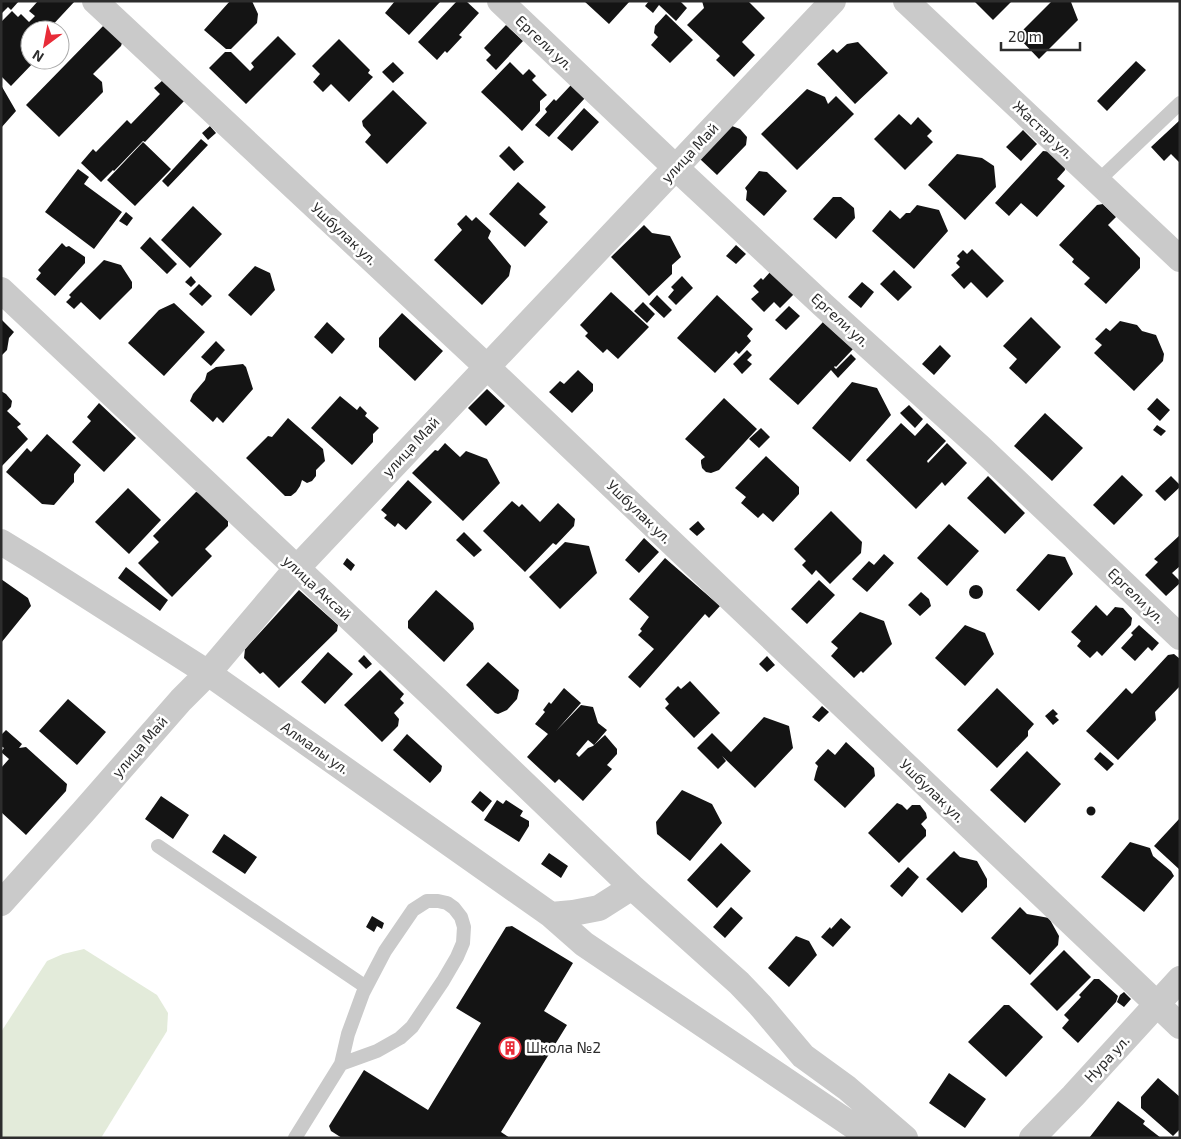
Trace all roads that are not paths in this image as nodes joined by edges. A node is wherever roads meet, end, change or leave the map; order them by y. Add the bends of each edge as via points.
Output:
1 (95, 1) edge
2 (500, 1) edge
3 (833, 1) edge
4 (906, 1) edge
5 (1180, 103) edge
6 (676, 168) junction
7 (1098, 181) junction
8 (1180, 259) edge
9 (1, 290) edge
10 (487, 368) junction
11 (1, 542) edge
12 (297, 568) junction
13 (1180, 637) edge
14 (208, 673) junction
15 (158, 846) dead end
16 (632, 887) junction
17 (1, 902) edge
18 (551, 915) junction
19 (1180, 979) edge
20 (366, 987) junction
21 (1157, 1004) junction
22 (1180, 1026) edge
23 (341, 1064) junction
24 (296, 1138) edge
25 (871, 1138) edge
26 (905, 1138) edge
27 (1032, 1138) edge

1 - 10 street, Ушбулак ул.
2 - 6 street, Ергели ул.
3 - 6 street, улица Май
4 - 7 street, Жастар ул.
5 - 7 lane
6 - 10 street, улица Май
6 - 13 street, Ергели ул. via 982,449
7 - 8 street, Жастар ул.
9 - 12 street, улица Аксай
10 - 12 street, улица Май
10 - 21 street, Ушбулак ул.
11 - 14 street, Алмалы ул.
12 - 14 street, улица Май
12 - 16 street, улица Аксай
14 - 17 street, улица Май
14 - 18 street, Алмалы ул.
15 - 20 lane
16 - 18 street via 599,908
16 - 26 street, улица Аксай via 739,983 803,1056 847,1088
18 - 25 street, Алмалы ул. via 584,944
19 - 21 street, Нура ул.
20 - 23 lane via 348,1034
20 - 23 lane via 412,910 426,901 447,903 454,908 464,927 463,943 443,981 412,1026 400,1038 377,1051
21 - 22 street, Ушбулак ул.
21 - 27 street, Нура ул.
23 - 24 lane

